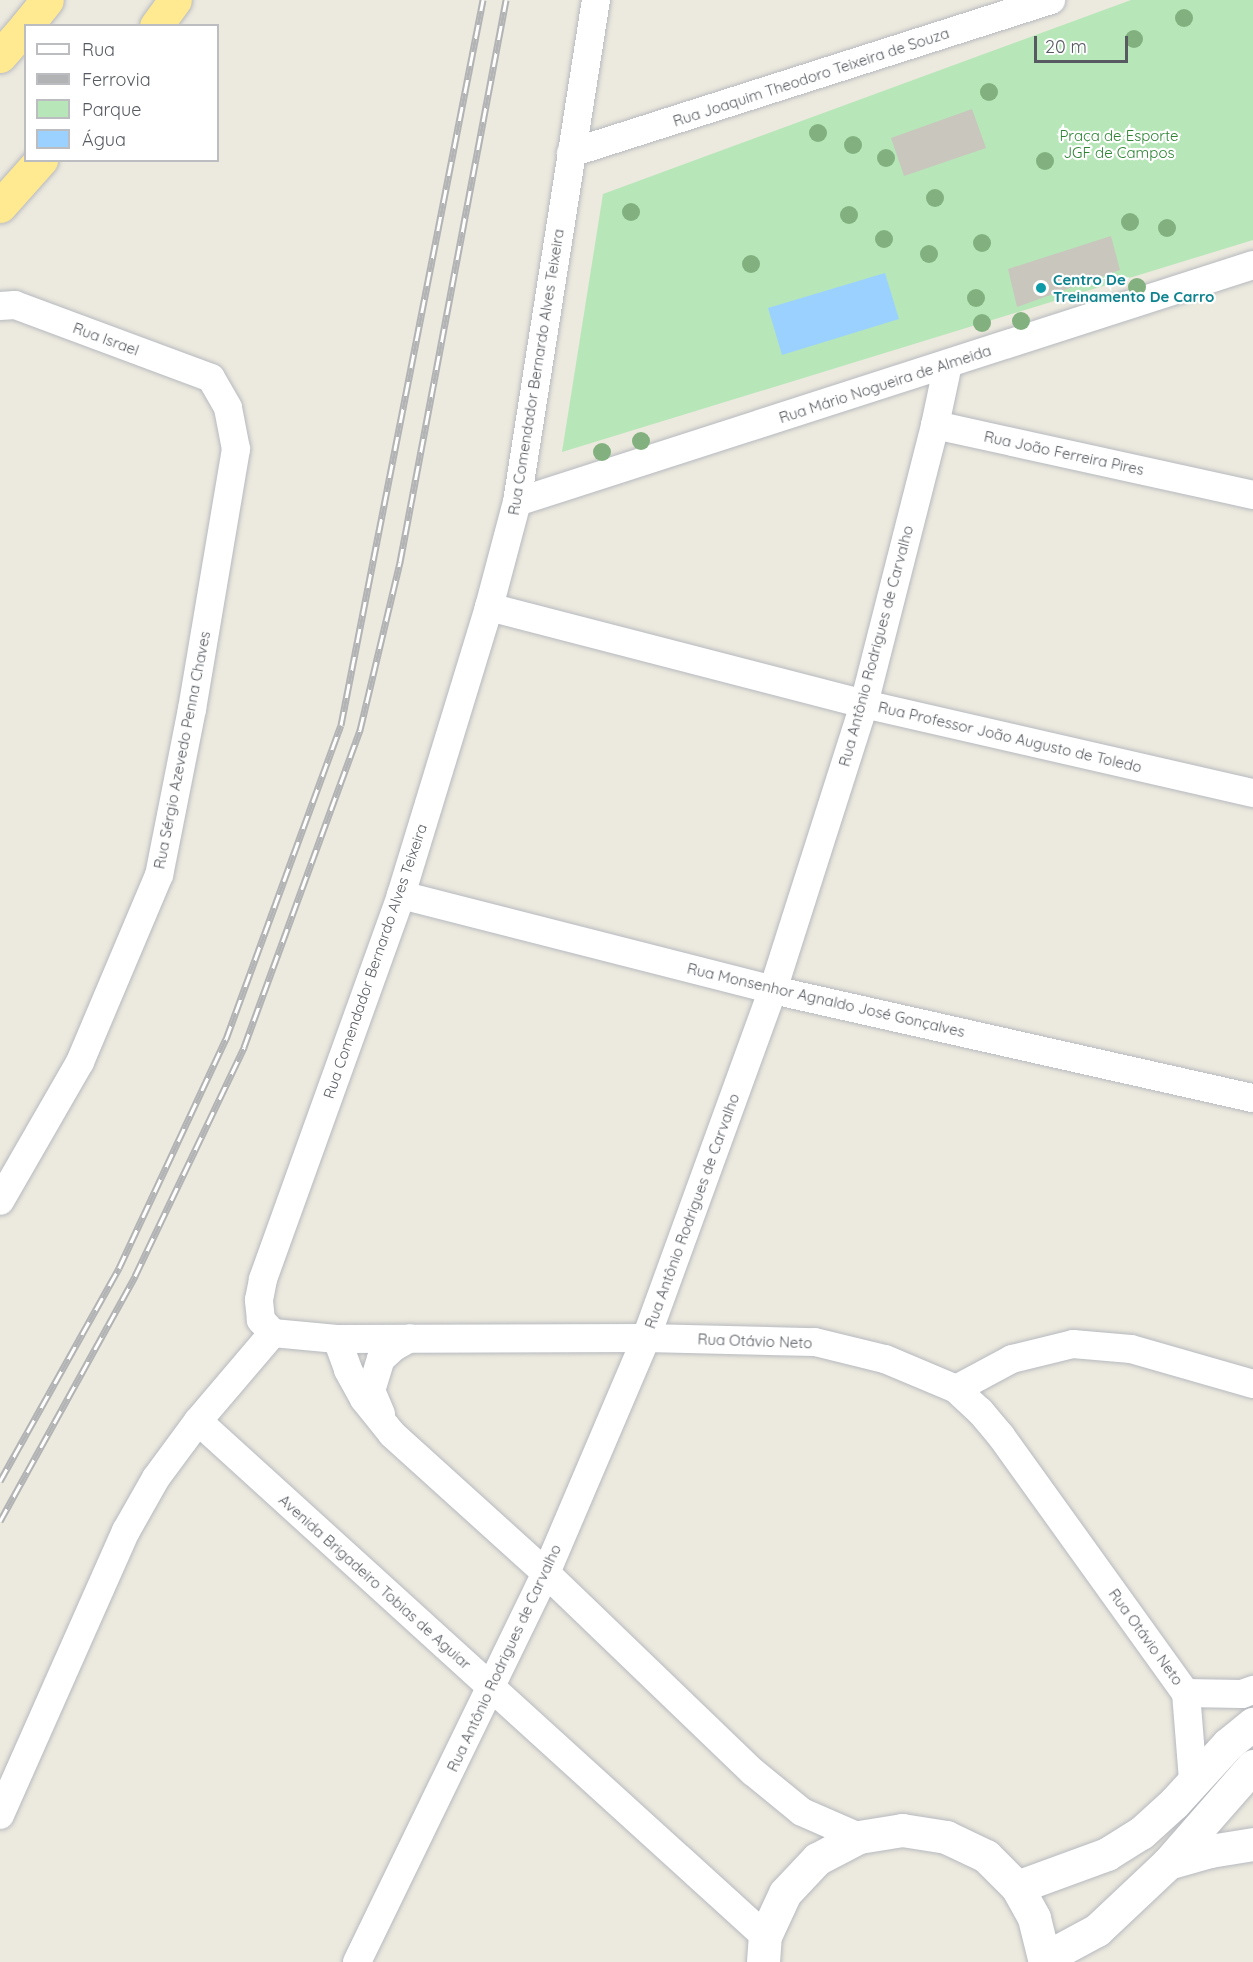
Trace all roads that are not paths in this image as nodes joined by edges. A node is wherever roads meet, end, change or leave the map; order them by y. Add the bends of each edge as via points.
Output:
1 (47, 0) edge
2 (175, 0) edge
3 (596, 0) edge
4 (1051, 0) edge
5 (993, 10) edge
6 (28, 24) edge
7 (157, 24) edge
8 (24, 28) edge
9 (0, 56) edge
10 (571, 153) junction
11 (39, 162) edge
12 (0, 206) edge
13 (1253, 266) edge
14 (0, 306) edge
15 (948, 364) junction
16 (211, 378) joint
17 (935, 425) junction
18 (1253, 495) edge
19 (517, 502) junction
20 (489, 607) junction
21 (864, 704) junction
22 (1253, 793) edge
23 (401, 895) junction
24 (773, 990) junction
25 (1253, 1098) edge
26 (0, 1201) edge
27 (273, 1333) junction
28 (410, 1338) junction
29 (646, 1338) junction
30 (337, 1339) junction
31 (1253, 1384) edge
32 (956, 1389) junction
33 (198, 1421) junction
34 (392, 1434) junction
35 (546, 1573) junction
36 (492, 1688) junction
37 (1253, 1690) edge
38 (1186, 1693) junction
39 (1253, 1724) edge
40 (1193, 1780) junction
41 (1246, 1781) edge
42 (0, 1815) edge
43 (859, 1837) junction
44 (1253, 1844) edge
45 (1168, 1863) junction
46 (1017, 1887) junction
47 (764, 1949) edge
48 (1045, 1960) edge
49 (357, 1962) edge

1 - 6 highway
2 - 7 highway
3 - 10 street, Rua Comendador Bernardo Alves Teixeira
4 - 5 street, Rua Joaquim Theodoro Teixeira de Souza
5 - 10 street, Rua Joaquim Theodoro Teixeira de Souza
8 - 9 highway
10 - 19 street, Rua Comendador Bernardo Alves Teixeira
11 - 12 highway
13 - 15 street, Rua Mário Nogueira de Almeida
14 - 16 street, Rua Israel via 15,305
15 - 17 street
15 - 19 street, Rua Mário Nogueira de Almeida
16 - 26 street, Rua Sérgio Azevedo Penna Chaves via 228,408 236,449 159,875 80,1062
17 - 18 street, Rua João Ferreira Pires
17 - 21 street, Rua Antônio Rodrigues de Carvalho
19 - 20 street, Rua Comendador Bernardo Alves Teixeira
20 - 21 street, Rua Professor João Augusto de Toledo
20 - 23 street, Rua Comendador Bernardo Alves Teixeira
21 - 22 street, Rua Professor João Augusto de Toledo
21 - 24 street, Rua Antônio Rodrigues de Carvalho
23 - 24 street, Rua Monsenhor Agnaldo José Gonçalves
23 - 27 street, Rua Comendador Bernardo Alves Teixeira via 262,1279 261,1320
24 - 25 street, Rua Monsenhor Agnaldo José Gonçalves
24 - 29 street, Rua Antônio Rodrigues de Carvalho
27 - 30 street, Rua Otávio Neto
27 - 33 street
28 - 29 street, Rua Otávio Neto
28 - 30 street, Rua Otávio Neto
28 - 34 street via 381,1359 371,1391
29 - 32 street, Rua Otávio Neto via 815,1342 885,1359
29 - 35 street, Rua Antônio Rodrigues de Carvalho
30 - 34 street via 364,1399
31 - 32 street via 1131,1349 1072,1344 1012,1359
32 - 38 street, Rua Otávio Neto via 1001,1436
33 - 36 street, Avenida Brigadeiro Tobias de Aguiar
33 - 42 street via 156,1478 126,1531
34 - 35 street
35 - 36 street, Rua Antônio Rodrigues de Carvalho
35 - 43 street via 753,1772 802,1812
36 - 47 street, Avenida Brigadeiro Tobias de Aguiar
36 - 49 street, Rua Antônio Rodrigues de Carvalho
37 - 38 street, Rua Otávio Neto via 1242,1694
38 - 40 street, Rua Otávio Neto
39 - 40 main road
40 - 41 main road
40 - 46 main road via 1174,1803 1133,1838 1107,1854
41 - 45 main road
43 - 46 main road via 902,1830 946,1836 986,1856
43 - 47 main road via 818,1858 785,1893
44 - 45 main road
45 - 48 main road via 1097,1929
46 - 48 main road via 1034,1918

